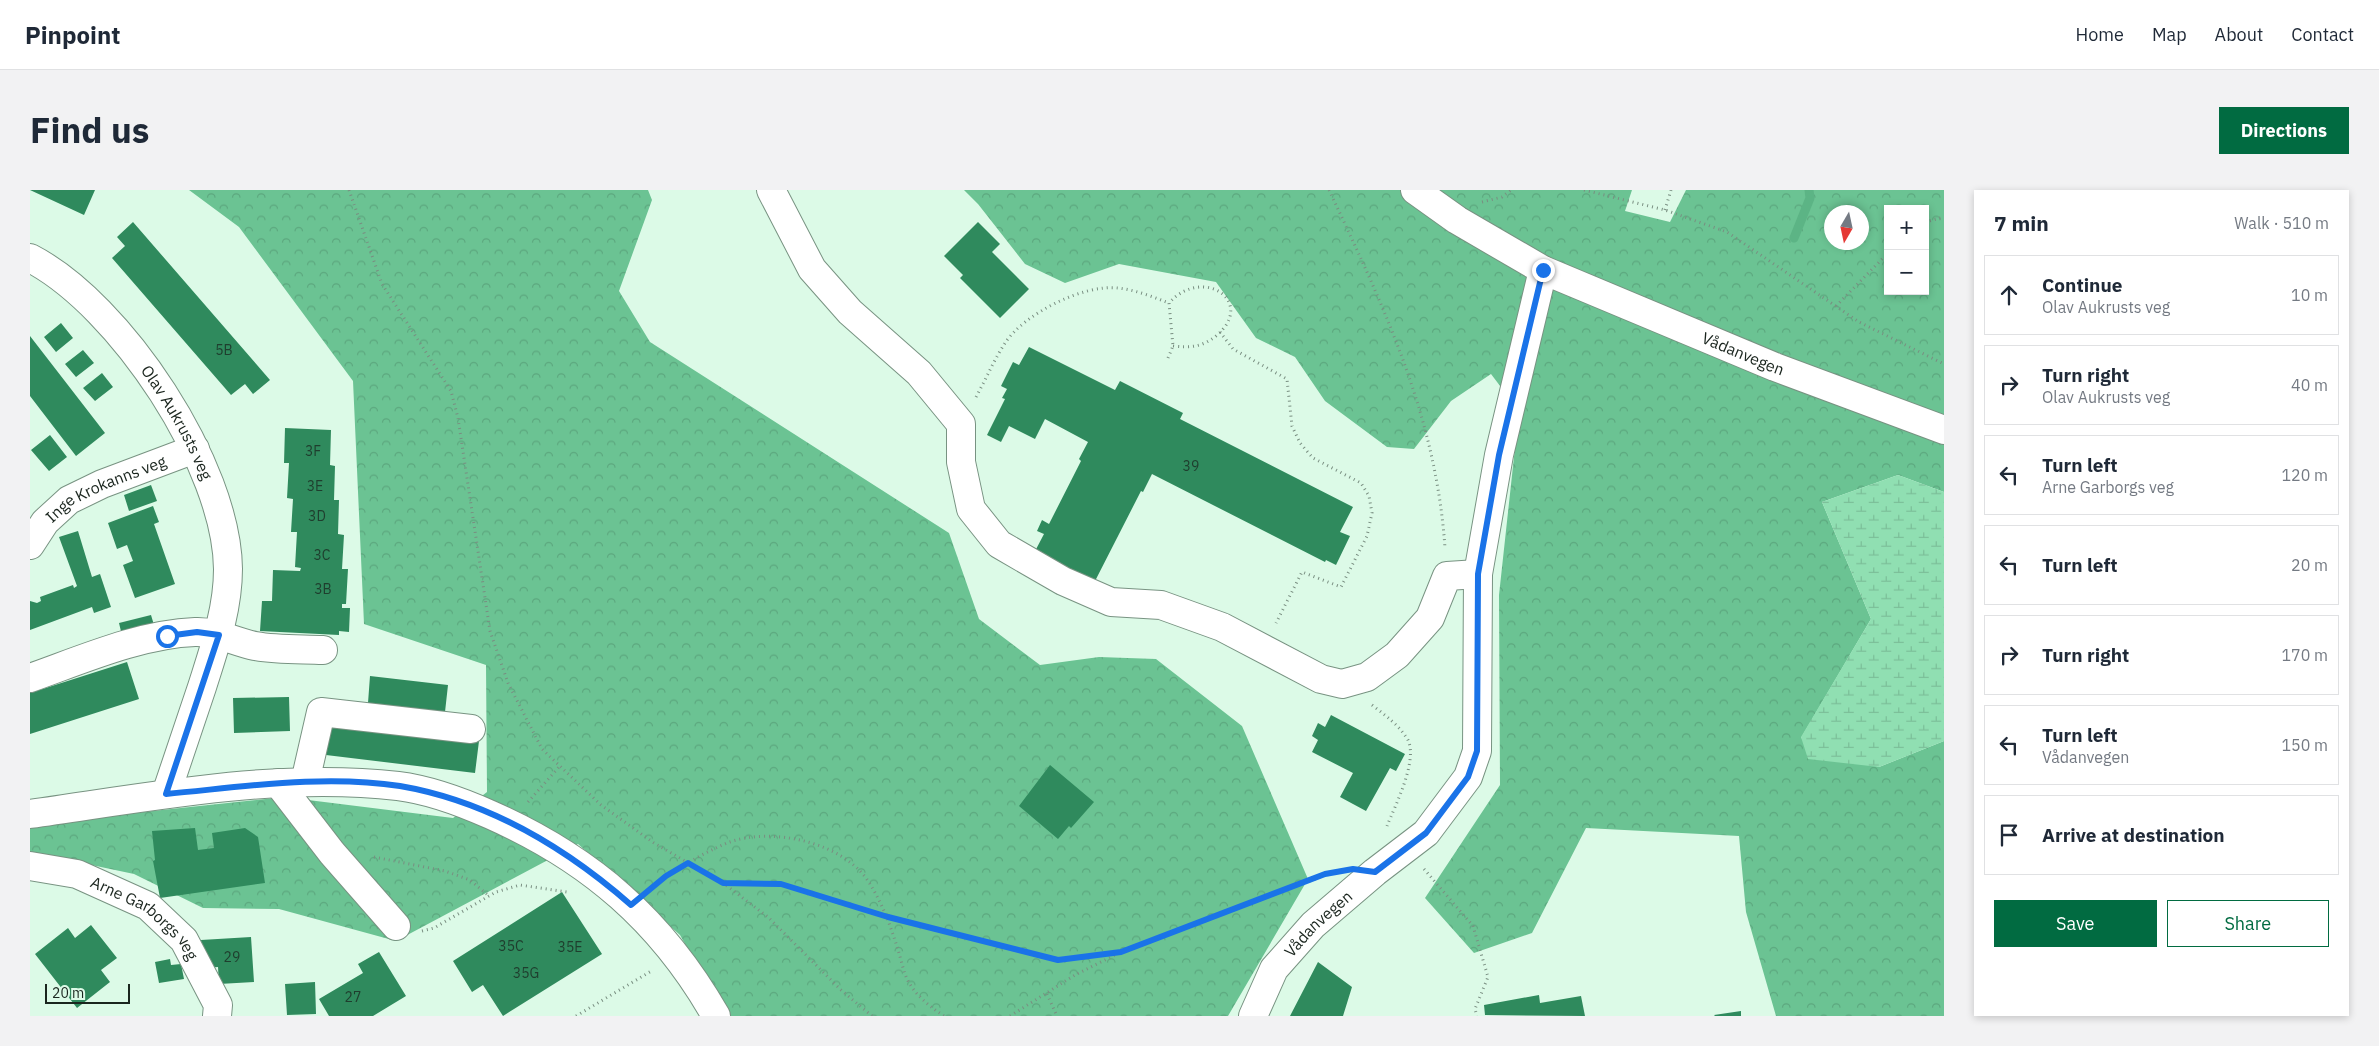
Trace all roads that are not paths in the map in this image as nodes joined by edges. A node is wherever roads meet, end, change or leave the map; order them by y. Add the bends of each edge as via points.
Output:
1 (772, 190) edge
2 (1415, 190) edge
3 (30, 258) edge
4 (1543, 270) junction
5 (1944, 430) edge
6 (195, 448) junction
7 (30, 545) edge
8 (1478, 574) junction
9 (219, 635) junction
10 (323, 650) dead end
11 (30, 678) edge
12 (471, 729) dead end
13 (292, 783) junction
14 (166, 794) junction
15 (30, 814) edge
16 (30, 866) edge
17 (396, 926) road end
18 (217, 1016) edge
19 (716, 1016) edge
20 (1253, 1016) edge

1 - 8 street via 812,269 850,312 920,373 961,424 961,462 971,509 999,544 1063,581 1111,602 1161,605 1222,627 1321,679 1342,684 1367,677 1397,655 1430,618 1447,576
2 - 4 street, Vådanvegen via 1457,220
3 - 6 street, Olav Aukrusts veg via 78,291 118,331 162,392
4 - 5 street, Vådanvegen via 1775,367
4 - 8 street, Vådanvegen via 1499,455
6 - 7 street, Inge Krokanns veg via 69,500 45,522
6 - 9 street, Olav Aukrusts veg via 209,478 225,537 228,570
8 - 20 street, Vådanvegen via 1477,751 1468,777 1426,833 1312,925 1274,969
9 - 10 street via 255,646
9 - 11 street via 197,632 167,636 106,651
9 - 14 street, Olav Aukrusts veg
12 - 13 street via 321,712
13 - 14 street
13 - 17 street via 332,853
13 - 19 street via 353,782 400,786 466,805 564,852 631,905 676,955
14 - 15 street
16 - 18 street, Arne Garborgs veg via 77,874 148,906 184,940 218,1005

